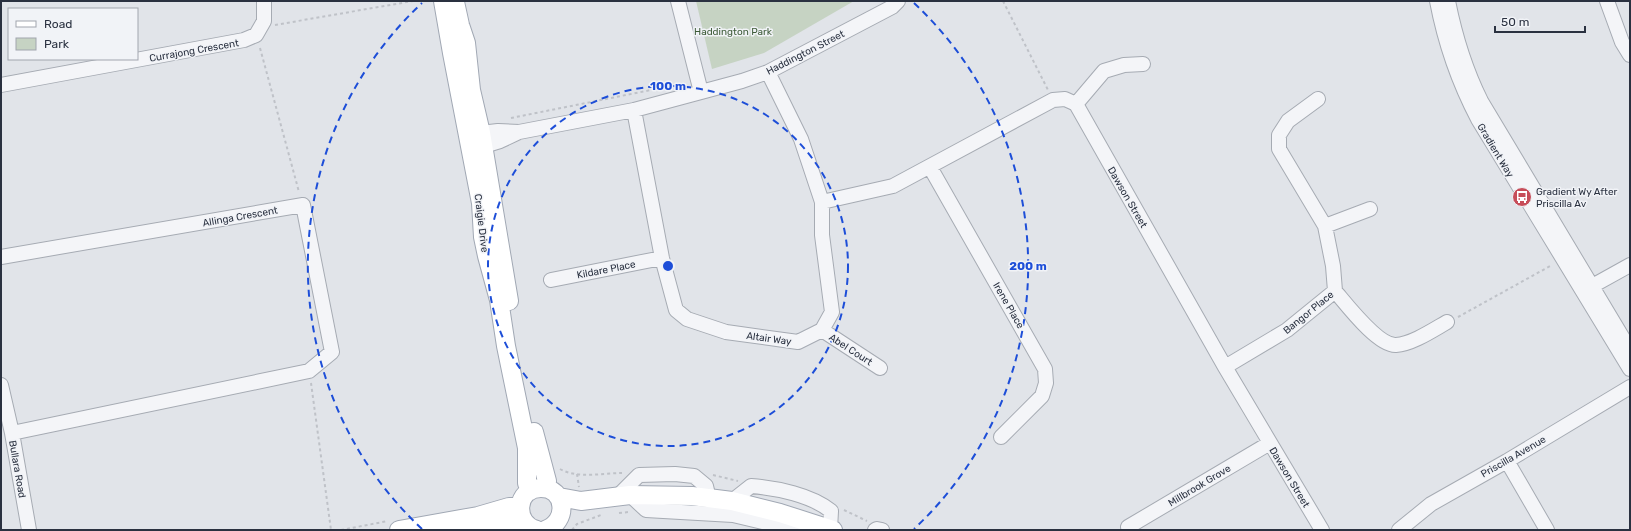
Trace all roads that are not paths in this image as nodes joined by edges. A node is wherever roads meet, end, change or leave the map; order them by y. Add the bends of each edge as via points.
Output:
1 (264, 1) edge
2 (443, 1) edge
3 (455, 1) edge
4 (678, 1) edge
5 (910, 1) edge
6 (1437, 1) edge
7 (1448, 1) edge
8 (1607, 1) edge
9 (895, 4) edge
10 (1630, 55) edge
11 (136, 60) edge
12 (138, 60) edge
13 (1143, 64) dead end
14 (768, 72) junction
15 (1, 85) edge
16 (701, 92) junction
17 (1318, 99) dead end
18 (1076, 104) junction
19 (634, 110) junction
20 (475, 141) junction
21 (930, 167) junction
22 (822, 202) junction
23 (1370, 209) dead end
24 (1325, 226) junction
25 (1, 257) edge
26 (662, 258) junction
27 (1630, 265) edge
28 (551, 280) dead end
29 (1588, 289) junction
30 (1335, 292) junction
31 (1447, 322) road end
32 (822, 330) junction
33 (1630, 350) edge
34 (1225, 367) junction
35 (880, 368) dead end
36 (1630, 369) edge
37 (1, 385) edge
38 (1630, 387) edge
39 (12, 433) junction
40 (1001, 437) dead end
41 (1270, 443) junction
42 (1507, 461) junction
43 (545, 492) junction
44 (709, 499) junction
45 (581, 501) junction
46 (732, 501) junction
47 (621, 502) junction
48 (521, 513) junction
49 (1128, 527) dead end
50 (552, 528) edge
51 (832, 529) edge
52 (29, 530) edge
53 (399, 530) edge
54 (454, 530) edge
55 (797, 530) edge
56 (1322, 530) edge
57 (1399, 530) edge
58 (1547, 530) edge

1 - 12 street, Currajong Crescent via 264,22 260,30 244,40
2 - 20 main road, Craigie Drive via 452,53
3 - 20 main road, Craigie Drive via 466,43
4 - 16 street
5 - 9 street, Haddington Street via 899,6
6 - 29 street, Gradient Way via 1452,62 1464,92 1501,157
7 - 29 street, Gradient Way via 1464,62 1478,95
8 - 10 street via 1622,42
9 - 14 street, Haddington Street
11 - 15 street, Currajong Crescent
13 - 18 street via 1124,65 1104,72
14 - 16 street, Haddington Street
14 - 22 street via 801,139
16 - 19 street, Haddington Street
17 - 24 street, Bangor Place via 1288,121 1278,135 1279,149
18 - 21 street via 1066,99 1053,100
18 - 34 street, Dawson Street
19 - 20 street, Haddington Street via 519,132 498,131
19 - 26 street, Altair Way
20 - 43 main road, Craigie Drive via 483,237 498,300 526,448 528,483
21 - 22 street via 893,186
21 - 40 street, Irene Place via 1045,369 1046,383 1042,396
22 - 32 street via 822,235 832,312
23 - 24 street
24 - 30 street, Bangor Place
25 - 39 street, Allinga Crescent via 303,205 332,352 309,371
26 - 28 street, Kildare Place
26 - 32 street, Altair Way via 676,310 687,319 726,332 798,342
27 - 29 street
29 - 33 street, Gradient Way
29 - 36 street, Gradient Way
30 - 31 street via 1382,341 1396,345 1416,339
30 - 34 street, Bangor Place via 1288,330
32 - 35 street, Abel Court
34 - 41 street, Dawson Street
37 - 39 street, Bullara Road
38 - 42 street, Priscilla Avenue
39 - 52 street, Bullara Road
41 - 49 street, Millbrook Grove
41 - 56 street, Dawson Street
42 - 57 street, Priscilla Avenue via 1431,504
42 - 58 street
43 - 45 main road
43 - 48 main road via 524,496
43 - 50 main road via 562,509
44 - 46 main road
44 - 47 main road via 692,496
44 - 47 street via 706,486 694,476 639,475
45 - 47 main road
45 - 50 main road
46 - 51 main road
46 - 51 street via 751,486 772,487 822,504 831,511
47 - 55 street via 646,510 733,515
48 - 50 main road via 527,525
48 - 53 main road via 509,507 478,516
48 - 54 main road via 503,524

